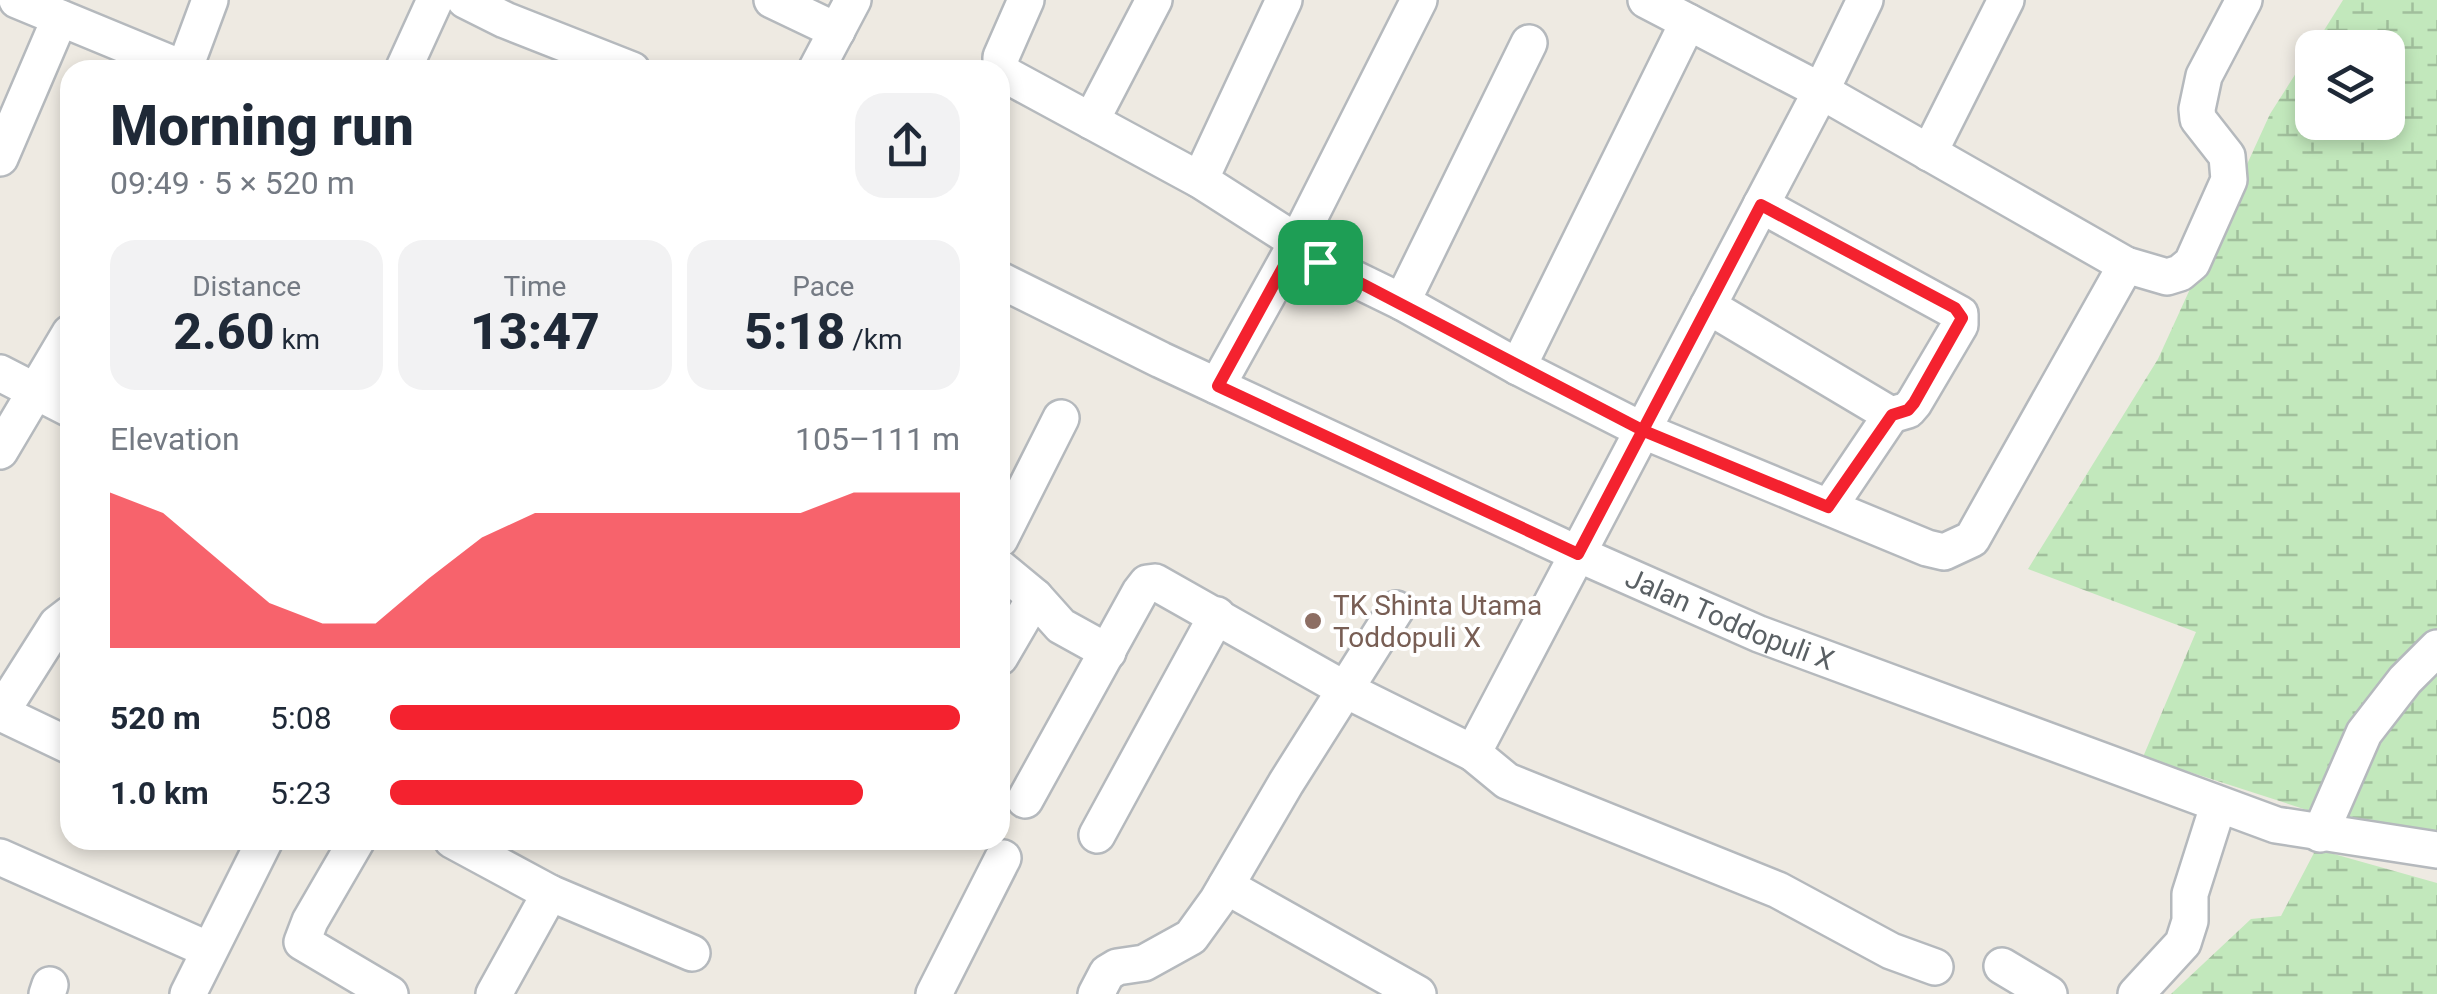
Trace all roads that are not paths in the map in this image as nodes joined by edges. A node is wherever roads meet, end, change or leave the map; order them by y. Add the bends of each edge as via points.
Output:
1 (16, 0) edge
2 (210, 0) edge
3 (435, 0) edge
4 (465, 0) edge
5 (772, 0) edge
6 (1026, 0) edge
7 (1154, 0) edge
8 (1284, 0) edge
9 (1419, 0) edge
10 (1646, 0) edge
11 (1865, 0) edge
12 (2006, 0) edge
13 (2244, 0) edge
14 (845, 16) edge
15 (60, 18) junction
16 (1688, 22) junction
17 (1529, 42) dead end
18 (160, 60) edge
19 (188, 60) edge
20 (408, 60) edge
21 (604, 60) edge
22 (821, 60) edge
23 (1001, 60) edge
24 (1010, 76) edge
25 (1821, 91) junction
26 (1092, 120) junction
27 (2, 146) edge
28 (1930, 153) junction
29 (1200, 180) junction
30 (1761, 205) junction
31 (1297, 242) junction
32 (2126, 266) junction
33 (1010, 285) edge
34 (1402, 302) junction
35 (1708, 306) junction
36 (60, 349) edge
37 (1518, 367) junction
38 (0, 373) edge
39 (1218, 386) junction
40 (34, 392) junction
41 (60, 404) edge
42 (1892, 415) junction
43 (1061, 418) dead end
44 (1644, 431) junction
45 (0, 451) edge
46 (1828, 507) junction
47 (1010, 520) edge
48 (1578, 554) junction
49 (1010, 577) edge
50 (1034, 597) junction
51 (1396, 609) dead end
52 (1216, 615) junction
53 (60, 622) edge
54 (1010, 639) edge
55 (2437, 648) edge
56 (1108, 652) junction
57 (1346, 690) junction
58 (0, 714) edge
59 (60, 741) edge
60 (1474, 753) junction
61 (1025, 800) dead end
62 (2218, 806) junction
63 (1096, 834) dead end
64 (2320, 834) junction
65 (260, 850) edge
66 (351, 850) edge
67 (470, 850) edge
68 (2437, 850) edge
69 (0, 857) edge
70 (1003, 858) dead end
71 (1226, 886) junction
72 (550, 893) junction
73 (209, 950) junction
74 (692, 954) dead end
75 (2002, 966) dead end
76 (1936, 967) dead end
77 (188, 994) edge
78 (390, 994) edge
79 (494, 994) edge
80 (934, 994) edge
81 (1096, 994) edge
82 (1418, 994) edge
83 (2050, 994) edge
84 (2136, 994) edge

1 - 15 street
2 - 19 street
3 - 20 street
4 - 21 street
5 - 14 street
6 - 23 street
7 - 26 street
8 - 29 street
9 - 31 street
10 - 16 street
11 - 25 street
12 - 28 street
13 - 32 street via 2204,76 2197,108 2227,156 2230,180 2192,263 2180,273 2168,278
14 - 22 street
15 - 18 street
15 - 27 street
16 - 25 street
16 - 37 street
17 - 34 street
24 - 26 street
25 - 28 street
25 - 30 street
26 - 29 street
28 - 32 street
29 - 31 street
30 - 35 street
30 - 42 street via 1960,314 1960,325 1914,403
31 - 34 street via 1320,262
31 - 39 street
32 - 46 street via 1972,539 1944,552
33 - 39 street, Jalan Toddopuli X
34 - 37 street
35 - 42 street
35 - 44 street
36 - 40 street
37 - 44 street
38 - 40 street
39 - 48 street, Jalan Toddopuli X
40 - 41 street
40 - 45 street
42 - 46 street
43 - 47 street
44 - 46 street
44 - 48 street
48 - 60 street
48 - 62 street, Jalan Toddopuli X via 1759,634
49 - 50 street
50 - 54 street
50 - 56 street via 1061,626
51 - 57 street
52 - 56 street via 1147,583
52 - 57 street
52 - 63 street
53 - 58 street
55 - 64 street via 2364,733
56 - 61 street
57 - 60 street
57 - 71 street
58 - 59 street
60 - 76 street via 1507,781 1778,890 1891,951
62 - 64 street, Jalan Toddopuli X
62 - 84 street via 2190,894 2183,943
64 - 68 street, Jalan Toddopuli X
65 - 73 street
66 - 78 street via 302,942
67 - 72 street
69 - 73 street
70 - 80 street
71 - 81 street via 1191,937 1144,963 1117,968
71 - 82 street
72 - 74 street
72 - 79 street
73 - 77 street
75 - 83 street

